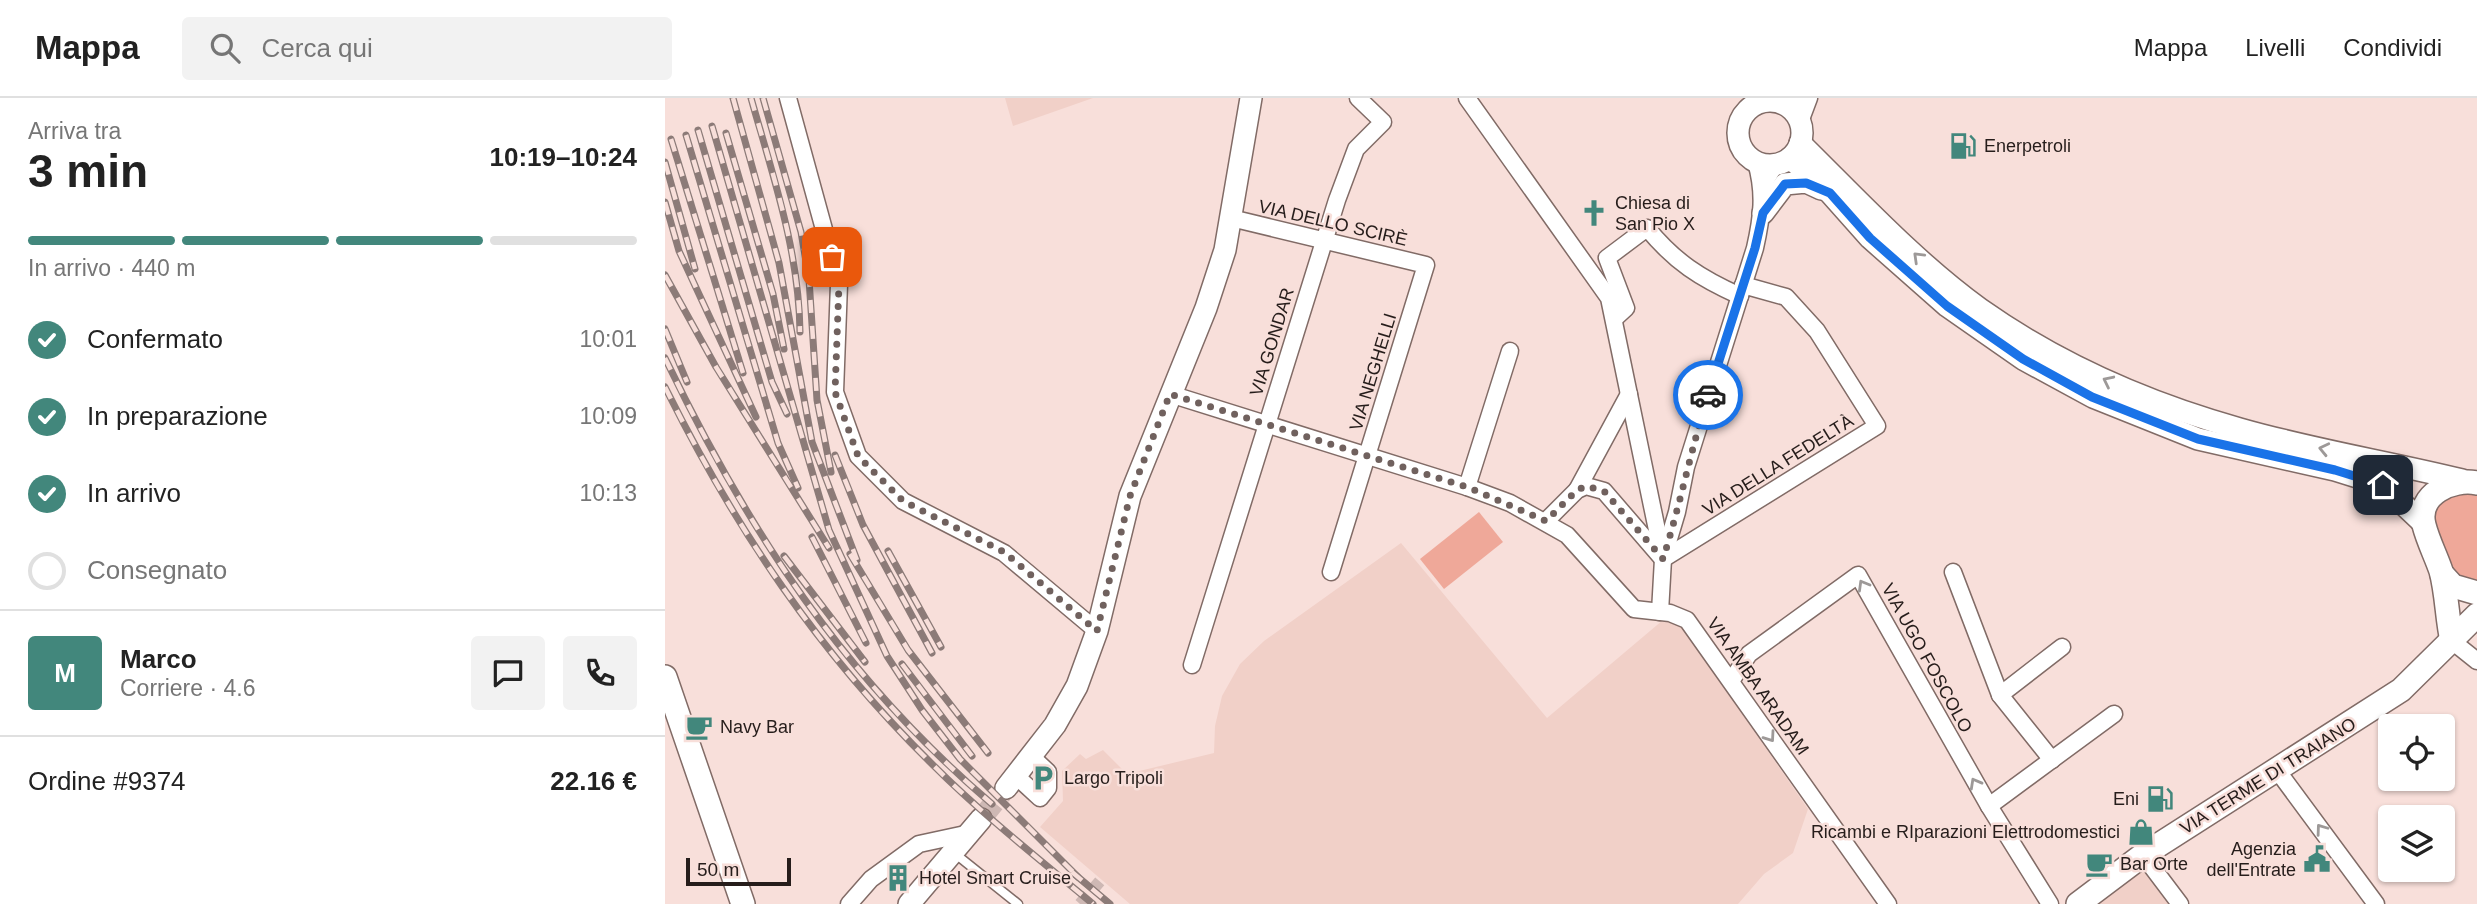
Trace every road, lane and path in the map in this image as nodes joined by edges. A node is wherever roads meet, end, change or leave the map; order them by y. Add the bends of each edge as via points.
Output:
1 (789, 98) edge
2 (1251, 98) edge
3 (1358, 98) edge
4 (1467, 98) edge
5 (1809, 98) edge
6 (1789, 101) edge
7 (1748, 103) edge
8 (1784, 150) junction
9 (1830, 193) junction
10 (1763, 213) junction
11 (1231, 218) junction
12 (1325, 241) junction
13 (1426, 265) joint
14 (1742, 291) junction
15 (1613, 318) junction
16 (1510, 351) dead end
17 (1170, 394) junction
18 (1629, 394) junction
19 (1266, 426) junction
20 (1367, 457) junction
21 (2470, 482) edge
22 (1467, 487) junction
23 (1577, 490) junction
24 (1546, 521) junction
25 (2423, 523) junction
26 (1663, 559) junction
27 (1331, 572) dead end
28 (1954, 572) dead end
29 (2442, 574) junction
30 (2477, 593) edge
31 (1660, 612) junction
32 (2477, 615) edge
33 (1097, 631) junction
34 (2452, 641) junction
35 (2062, 648) dead end
36 (2477, 661) edge
37 (1192, 665) dead end
38 (665, 677) edge
39 (1731, 681) junction
40 (2000, 695) junction
41 (2114, 714) dead end
42 (1032, 757) junction
43 (2052, 760) junction
44 (2277, 770) junction
45 (1011, 782) joint
46 (1989, 806) junction
47 (975, 826) joint
48 (953, 852) junction
49 (2143, 855) junction
50 (743, 904) edge
51 (849, 904) edge
52 (909, 904) edge
53 (1018, 904) edge
54 (1888, 904) edge
55 (2050, 904) edge
56 (2078, 904) edge
57 (2181, 904) edge
58 (2376, 904) edge

1 - 33 street via 839,284 835,392 858,456 903,501 1004,552
2 - 11 street
3 - 12 street, VIA GONDAR via 1383,122 1356,149
4 - 15 street via 1609,298
5 - 8 street
6 - 7 street
6 - 8 street
7 - 8 street via 1739,123 1739,142
8 - 9 street
8 - 10 street via 1763,186
21 -> 8 street via 2203,418 2128,391 2060,358 1979,308
9 - 10 street via 1806,183 1785,184
9 - 25 street via 1870,238 1947,306 2032,364 2092,397 2198,439 2383,485
10 - 14 street
11 - 12 street, VIA DELLO SCIRÈ
11 - 17 street via 1206,308
12 - 13 street, VIA DELLO SCIRÈ
12 - 19 street, VIA GONDAR
13 - 20 street, VIA NEGHELLI
14 - 15 street via 1702,278 1668,254 1647,228 1607,258 1626,308
14 - 26 street via 1686,467
14 - 26 street, VIA DELLA FEDELTÀ via 1786,297 1817,331 1877,426
15 - 18 street
16 - 22 street
17 - 19 street, VIA AMBA ARADAM
17 - 33 street via 1130,496
18 - 23 street
18 - 26 street
19 - 20 street, VIA AMBA ARADAM
19 - 37 street, VIA GONDAR
20 - 22 street, VIA AMBA ARADAM
20 - 27 street, VIA NEGHELLI
21 - 25 main road via 2442,487 2425,508
22 - 24 street, VIA AMBA ARADAM
23 - 24 street
23 - 26 street via 1586,486 1604,491
24 - 31 street, VIA AMBA ARADAM via 1584,552 1634,608
25 - 29 main road
26 - 31 street
28 - 40 street
29 - 30 main road via 2453,586
29 - 34 main road
31 - 39 street, VIA AMBA ARADAM via 1688,620
32 - 34 main road, VIA TERME DI TRAIANO
33 - 42 street via 1077,686
34 - 36 street
34 - 44 main road, VIA TERME DI TRAIANO via 2401,691
35 - 40 street
38 - 50 main road
46 -> 39 street, VIA UGO FOSCOLO via 1858,575 1749,654
39 -> 54 street, VIA AMBA ARADAM
40 - 43 street
41 - 43 street
42 - 45 street
42 - 45 street via 1048,772 1048,788 1040,798
43 - 46 street
44 - 49 main road, VIA TERME DI TRAIANO
58 -> 44 street
46 - 55 street, VIA UGO FOSCOLO
47 - 48 street
47 - 51 street via 919,844 871,879
48 - 52 street
48 - 53 lane
49 - 56 main road, VIA TERME DI TRAIANO
49 - 57 street

